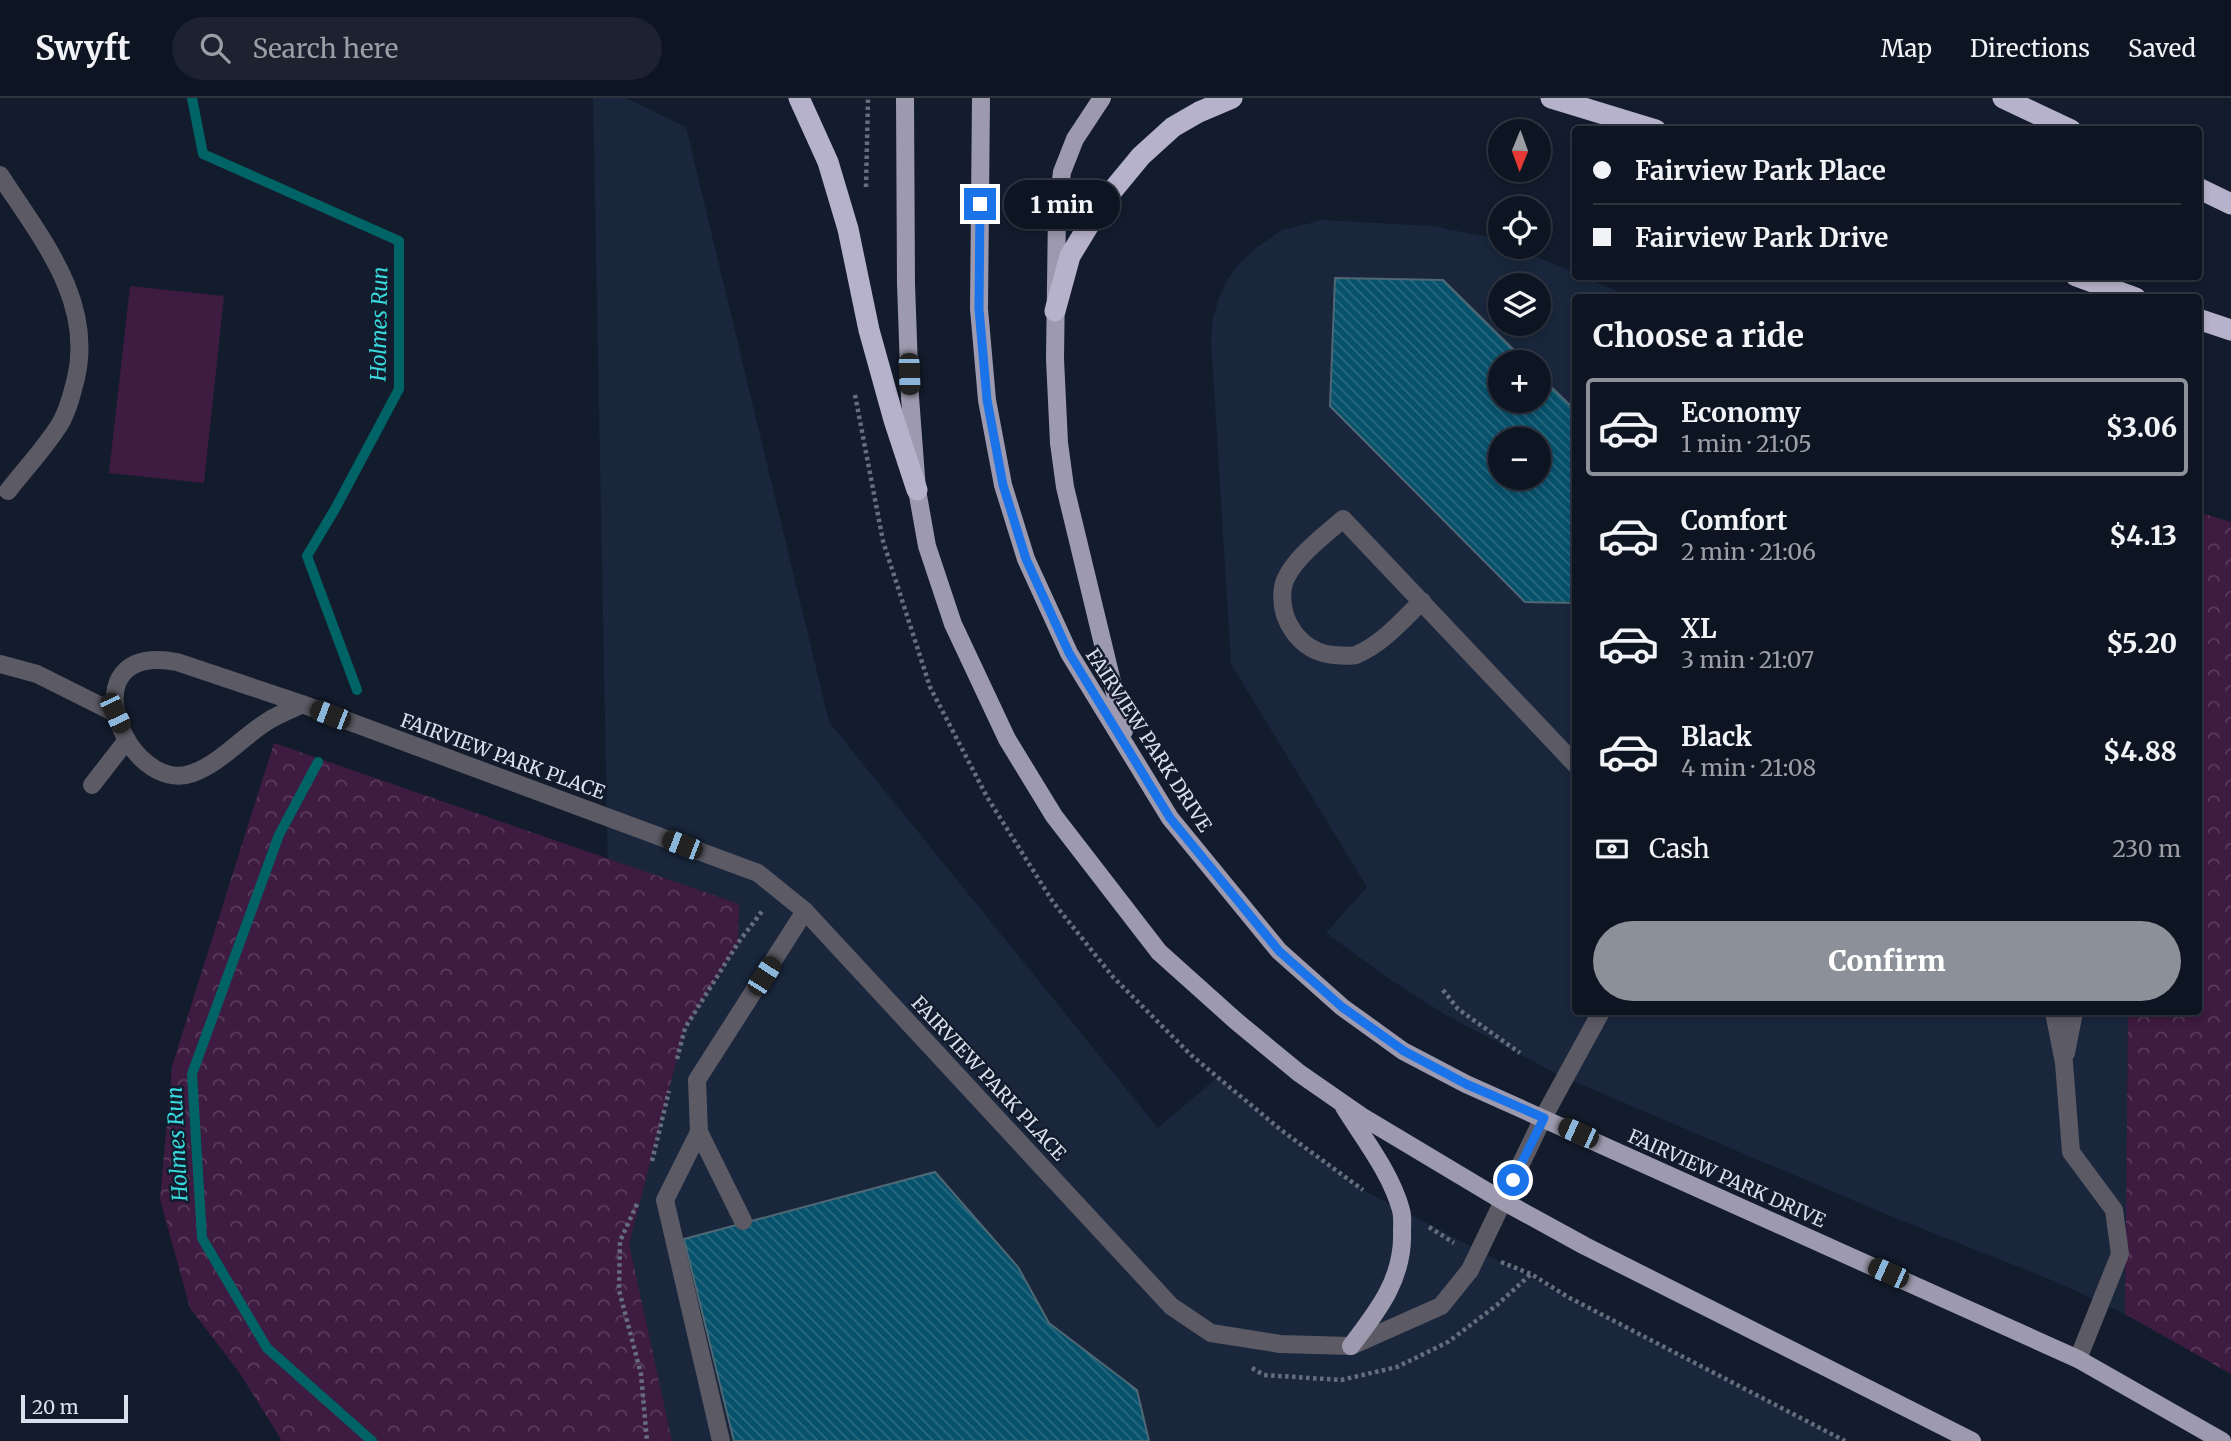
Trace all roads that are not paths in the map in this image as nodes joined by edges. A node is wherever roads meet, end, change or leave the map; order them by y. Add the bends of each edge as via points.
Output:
1 (799, 98) edge
2 (905, 98) edge
3 (981, 98) edge
4 (1102, 98) edge
5 (1232, 98) edge
6 (1551, 98) edge
7 (1577, 98) edge
8 (2003, 98) edge
9 (1647, 126) edge
10 (2062, 126) edge
11 (0, 175) edge
12 (2202, 178) edge
13 (2231, 187) edge
14 (2202, 190) edge
15 (2231, 204) edge
16 (2087, 280) edge
17 (2125, 294) edge
18 (1055, 311) junction
19 (2202, 320) edge
20 (2231, 330) edge
21 (917, 490) junction
22 (8, 491) dead end
23 (1422, 601) junction
24 (0, 664) edge
25 (302, 704) junction
26 (115, 713) junction
27 (127, 740) junction
28 (1128, 748) junction
29 (1572, 761) edge
30 (92, 785) dead end
31 (805, 911) junction
32 (1598, 1015) edge
33 (2055, 1015) edge
34 (2073, 1015) edge
35 (2064, 1063) junction
36 (1339, 1100) junction
37 (1544, 1118) junction
38 (699, 1132) junction
39 (1503, 1201) junction
40 (743, 1221) dead end
41 (1351, 1346) junction
42 (2078, 1359) junction
43 (721, 1441) edge
44 (1972, 1441) edge
45 (2222, 1441) edge

1 - 21 highway via 828,162 869,330
2 - 21 main road via 906,296
3 - 28 main road, FAIRVIEW PARK DRIVE via 979,309 987,400 1003,485 1026,559 1069,653
4 - 18 main road via 1075,139 1062,172
5 - 18 highway via 1173,128 1103,202 1070,256
6 - 9 highway
7 - 9 highway
8 - 10 highway
11 - 22 street via 57,263 72,299 80,342 77,372 61,421
12 - 13 highway
14 - 15 highway
16 - 17 highway
18 - 28 main road via 1065,487
19 - 20 highway
21 - 36 main road via 928,546 953,624 1007,739 1054,816 1159,952 1246,1030
23 - 23 street via 1382,640 1353,656 1323,654 1293,632 1283,614 1283,585 1300,557 1343,519
23 - 29 street
24 - 26 street via 37,674
25 - 26 street, FAIRVIEW PARK PLACE via 159,659 139,662 122,673 114,690
25 - 27 street via 268,721 221,758 191,774 171,776 148,766
25 - 31 street, FAIRVIEW PARK PLACE via 758,873
26 - 27 street
27 - 30 street
28 - 37 main road, FAIRVIEW PARK DRIVE via 1170,818 1279,951 1333,999 1404,1051
31 - 38 street via 697,1080
31 - 41 street, FAIRVIEW PARK PLACE via 1171,1306 1211,1333 1280,1344
32 - 37 street, FAIRVIEW PARK PLACE
33 - 35 street
34 - 35 street
35 - 42 street via 2071,1152 2114,1210 2120,1254
36 - 39 main road
36 - 41 main road via 1387,1177 1402,1211 1403,1248 1394,1283
37 - 39 street, FAIRVIEW PARK PLACE
37 - 42 main road, FAIRVIEW PARK DRIVE
38 - 40 street
38 - 43 street via 665,1200
39 - 41 street, FAIRVIEW PARK PLACE via 1470,1270 1441,1306
39 - 44 main road
42 - 45 main road, FAIRVIEW PARK DRIVE

